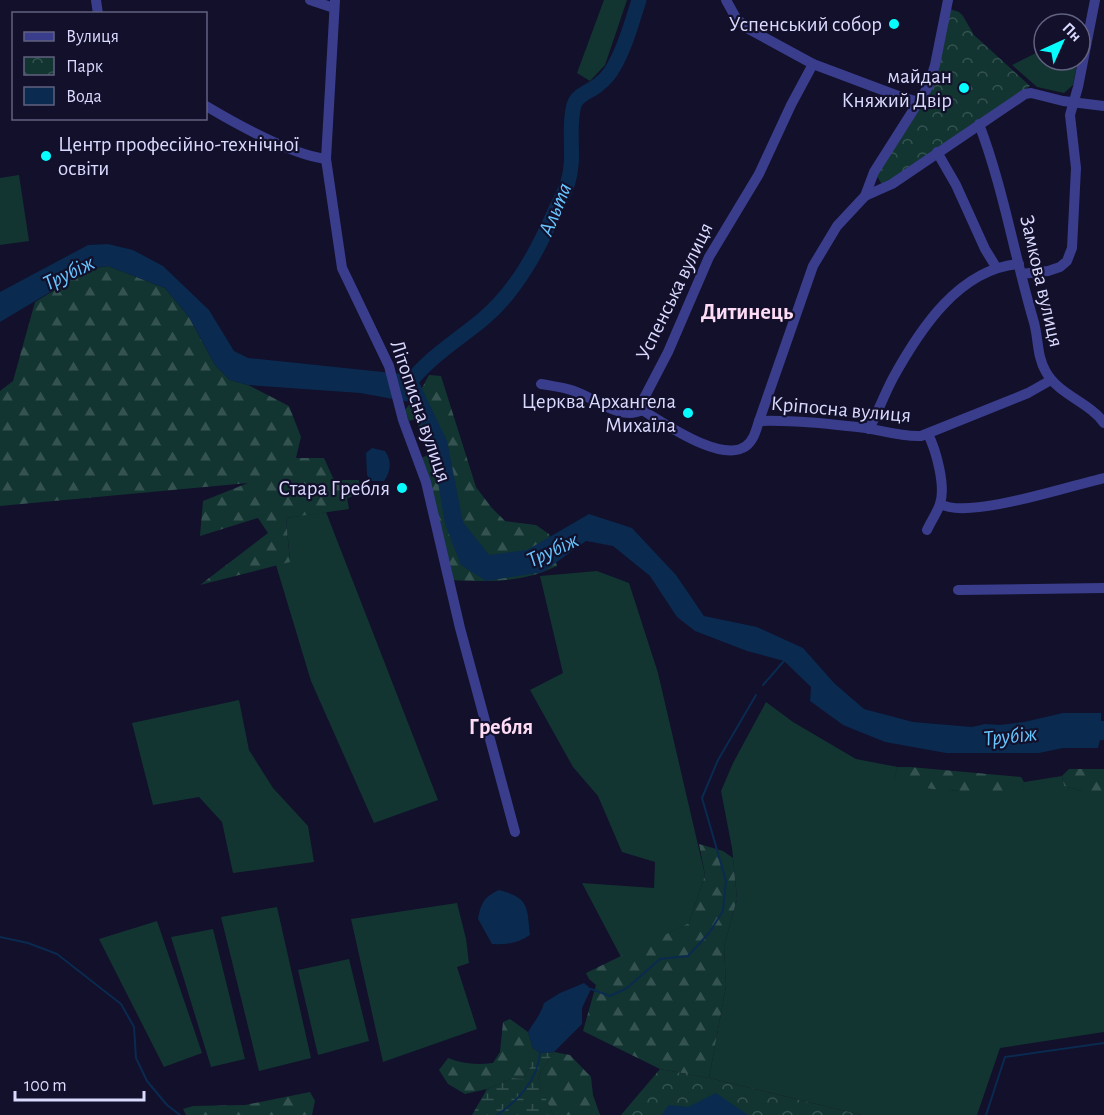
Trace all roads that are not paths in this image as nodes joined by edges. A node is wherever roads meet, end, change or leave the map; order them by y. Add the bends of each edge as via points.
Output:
1 (310, 0) edge
2 (726, 0) edge
3 (948, 0) edge
4 (1095, 0) edge
5 (334, 4) edge
6 (813, 64) junction
7 (919, 102) junction
8 (1073, 103) junction
9 (1104, 106) edge
10 (207, 107) edge
11 (979, 124) junction
12 (937, 152) junction
13 (326, 159) junction
14 (865, 196) junction
15 (996, 267) junction
16 (1020, 269) junction
17 (1051, 380) junction
18 (540, 384) dead end
19 (642, 410) junction
20 (759, 421) junction
21 (1104, 423) edge
22 (869, 429) junction
23 (928, 434) junction
24 (1104, 478) edge
25 (940, 504) junction
26 (927, 530) dead end
27 (1104, 588) edge
28 (958, 590) dead end
29 (515, 832) dead end

1 - 5 street
2 - 6 street via 747,28
3 - 7 street via 935,65
4 - 8 street
5 - 13 street, Літописна вулиця
6 - 7 street
6 - 19 street, Успенська вулиця via 759,174 711,252 643,399
7 - 14 street via 874,172
8 - 9 street
8 - 11 street via 1029,93
8 - 16 street via 1070,119 1076,178 1071,252 1065,263 1056,268
10 - 13 street via 259,134
11 - 12 street
11 - 16 street, Замкова вулиця
12 - 14 street
12 - 15 street
13 - 29 street, Літописна вулиця via 342,268 389,366 426,482 460,628
14 - 20 street via 837,226 813,266
15 - 16 street
15 - 22 street via 972,280 942,307 899,367
16 - 17 street, Замкова вулиця via 1040,359
17 - 21 street, Замкова вулиця
17 - 23 street, Кріпосна вулиця
18 - 19 street via 572,390 622,412
19 - 20 street, Кріпосна вулиця via 699,442 724,450 737,450 750,443
20 - 22 street, Кріпосна вулиця
22 - 23 street, Кріпосна вулиця
23 - 25 street via 937,459
24 - 25 street via 977,508 951,509
25 - 26 street
27 - 28 street

